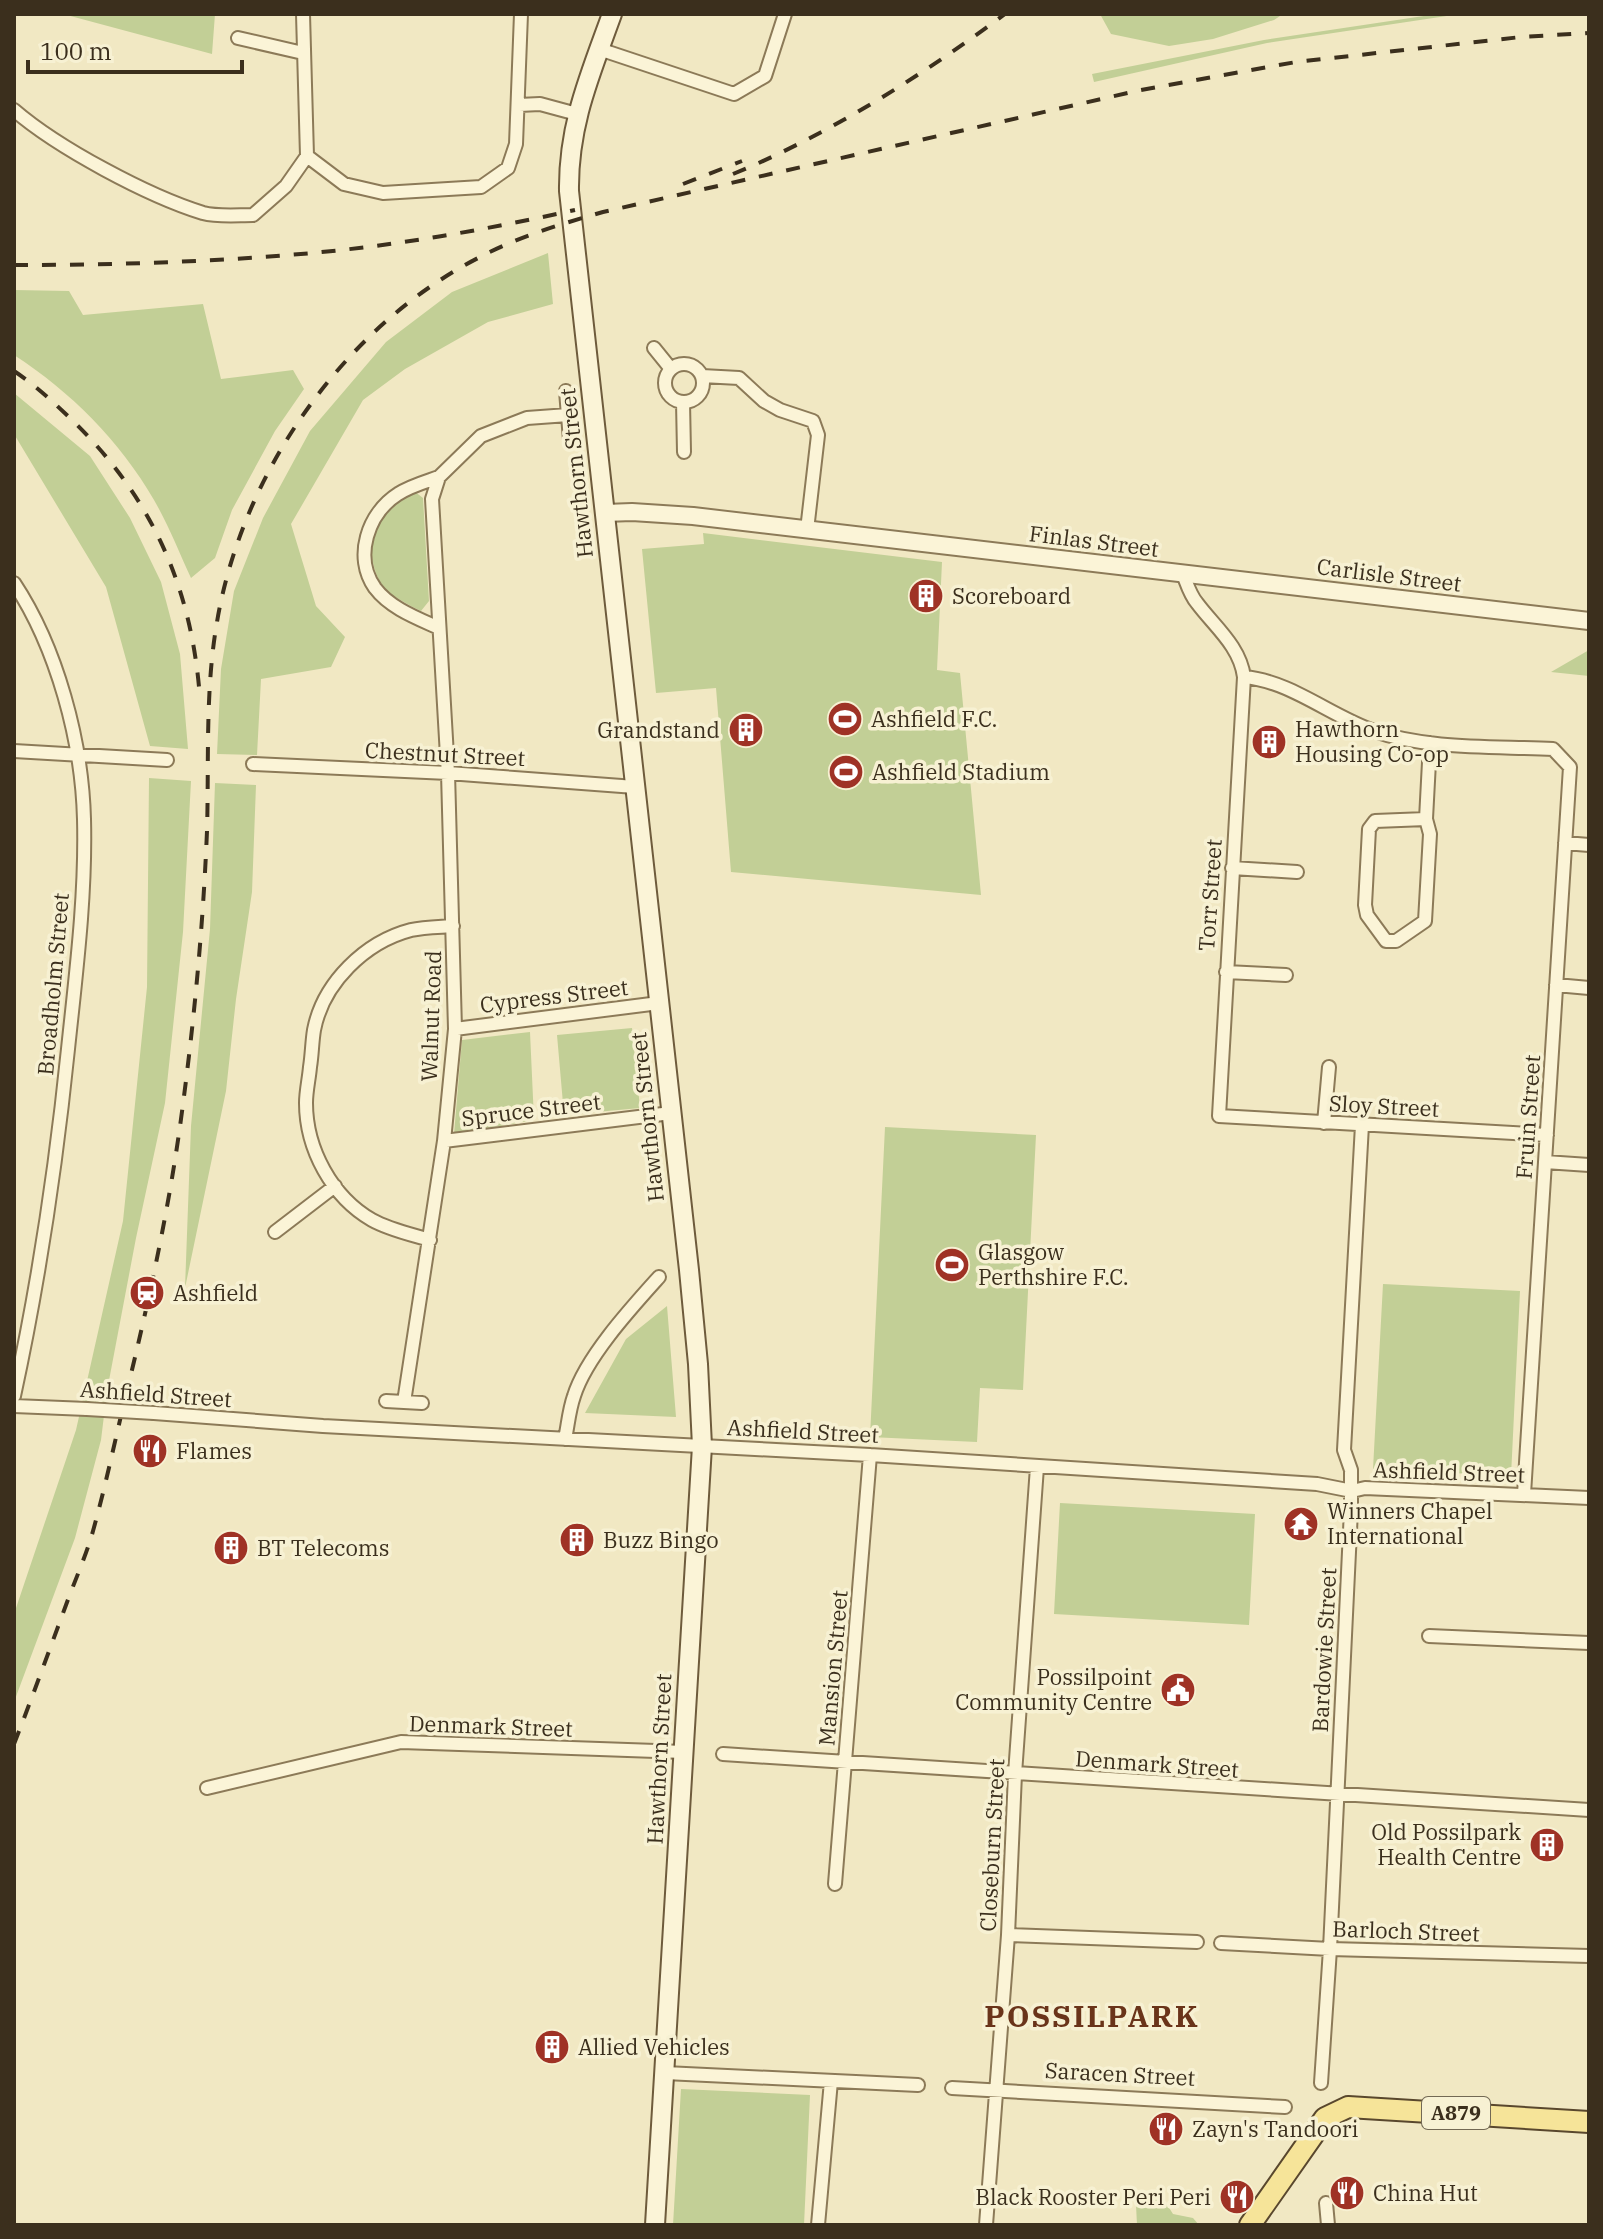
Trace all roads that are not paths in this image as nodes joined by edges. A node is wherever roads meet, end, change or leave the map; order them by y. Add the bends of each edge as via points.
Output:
1 (303, 14) edge
2 (521, 14) edge
3 (612, 14) edge
4 (797, 14) edge
5 (783, 19) edge
6 (238, 38) dead end
7 (599, 49) junction
8 (303, 53) junction
9 (519, 105) junction
10 (14, 110) edge
11 (577, 114) junction
12 (307, 156) junction
13 (654, 348) dead end
14 (671, 369) junction
15 (702, 376) junction
16 (566, 391) dead end
17 (683, 402) junction
18 (568, 415) junction
19 (570, 440) dead end
20 (684, 452) dead end
21 (439, 477) junction
22 (605, 513) junction
23 (807, 530) junction
24 (1183, 574) junction
25 (14, 583) edge
26 (1589, 621) edge
27 (439, 628) junction
28 (1244, 677) junction
29 (1430, 743) junction
30 (14, 751) edge
31 (76, 754) junction
32 (167, 760) dead end
33 (253, 764) dead end
34 (448, 773) junction
35 (635, 787) junction
36 (1426, 819) junction
37 (1565, 843) junction
38 (1589, 845) edge
39 (1232, 868) junction
40 (1297, 872) dead end
41 (453, 926) junction
42 (1226, 972) junction
43 (1286, 975) dead end
44 (1556, 985) junction
45 (1589, 988) edge
46 (659, 1003) junction
47 (455, 1029) junction
48 (1329, 1067) dead end
49 (671, 1113) junction
50 (1219, 1116) joint
51 (1324, 1123) junction
52 (1362, 1125) junction
53 (1547, 1135) junction
54 (444, 1141) junction
55 (1545, 1162) junction
56 (1589, 1165) edge
57 (335, 1186) junction
58 (275, 1232) dead end
59 (430, 1240) junction
60 (659, 1277) dead end
61 (14, 1396) edge
62 (386, 1401) dead end
63 (404, 1402) junction
64 (422, 1403) dead end
65 (14, 1406) edge
66 (565, 1439) junction
67 (702, 1446) junction
68 (870, 1455) junction
69 (1037, 1467) junction
70 (1352, 1491) junction
71 (1524, 1494) junction
72 (1589, 1498) edge
73 (1429, 1636) dead end
74 (1589, 1643) edge
75 (684, 1752) junction
76 (723, 1754) dead end
77 (845, 1762) junction
78 (1015, 1774) junction
79 (207, 1788) dead end
80 (1336, 1795) junction
81 (1589, 1810) edge
82 (835, 1884) dead end
83 (1008, 1935) junction
84 (1197, 1942) dead end
85 (1221, 1943) dead end
86 (1330, 1949) junction
87 (1589, 1956) edge
88 (665, 2073) junction
89 (831, 2081) junction
90 (1321, 2083) dead end
91 (918, 2085) dead end
92 (952, 2088) dead end
93 (995, 2091) junction
94 (1285, 2107) dead end
95 (1589, 2122) edge
96 (1326, 2203) dead end
97 (655, 2225) edge
98 (818, 2225) edge
99 (986, 2225) edge
100 (1250, 2225) edge
101 (1328, 2225) edge

1 - 8 street
2 - 9 street
3 - 7 main road, Hawthorn Street
4 - 5 street
5 - 7 street via 765,76 734,94
6 - 8 street
7 - 11 main road, Hawthorn Street
8 - 12 street
9 - 11 street via 540,104
9 - 12 street via 508,168 481,187 383,193 344,184
10 - 12 street via 37,131 137,186 206,214 253,215 286,186
11 - 22 main road, Hawthorn Street via 569,150 569,191
13 - 14 street
14 - 15 street via 689,364
14 - 17 street via 665,386 671,397
15 - 17 street via 700,395
15 - 23 street via 739,378 772,406 813,421 818,435
16 - 18 street
17 - 20 street
18 - 19 street
18 - 21 street via 527,418 481,436
21 - 27 street, Walnut Road via 432,499
21 - 27 street via 398,494 382,507 364,546 375,587 389,601
22 - 23 street, Finlas Street via 693,516
22 - 35 main road, Hawthorn Street
23 - 24 street, Finlas Street
24 - 26 street, Carlisle Street
24 - 28 street, Finlas Street via 1194,599 1236,651
25 - 31 street, Broadholm Street via 60,678
27 - 34 street, Walnut Road
28 - 29 street via 1265,678 1374,731
28 - 39 street, Torr Street
29 - 36 street
29 - 37 street, Fruin Street via 1553,749 1570,767
30 - 31 street
31 - 32 street
31 - 61 street, Broadholm Street via 84,818 80,930 58,1147
33 - 34 street, Chestnut Street
34 - 35 street, Chestnut Street
34 - 41 street, Walnut Road
35 - 46 main road, Hawthorn Street
36 - 36 street via 1430,834 1425,921 1396,941 1386,941 1365,905 1369,829 1375,821
37 - 38 street
37 - 44 street, Fruin Street
39 - 40 street
39 - 42 street, Torr Street
41 - 47 street, Walnut Road
41 - 57 street via 412,930 366,952 346,969 323,1006 314,1028 306,1103 314,1148
42 - 43 street
42 - 50 street, Torr Street
44 - 45 street
44 - 53 street, Fruin Street
46 - 47 street, Cypress Street
46 - 49 main road, Hawthorn Street
47 - 54 street, Walnut Road
48 - 51 street
49 - 54 street, Spruce Street
49 - 67 main road, Hawthorn Street
50 - 51 street, Sloy Street
51 - 52 street, Sloy Street
52 - 53 street, Sloy Street
52 - 70 street, Bardowie Street via 1344,1450
53 - 55 street, Fruin Street
54 - 59 street, Walnut Road
55 - 56 street
55 - 71 street, Fruin Street
57 - 58 street
57 - 59 street via 371,1219
59 - 63 street, Walnut Road
60 - 66 street via 594,1359 574,1394
62 - 63 street
63 - 64 street
65 - 66 street, Ashfield Street, bridge
66 - 67 street, Ashfield Street
67 - 68 street, Ashfield Street
67 - 75 main road, Hawthorn Street
68 - 69 street, Ashfield Street
68 - 77 street, Mansion Street
69 - 70 street, Ashfield Street via 1317,1484
69 - 78 street, Closeburn Street
70 - 71 street, Ashfield Street
70 - 80 street, Bardowie Street
71 - 72 street, Ashfield Street
73 - 74 street
75 - 79 street, Denmark Street via 401,1742
75 - 88 main road, Hawthorn Street
76 - 77 street, Denmark Street
77 - 78 street, Denmark Street
77 - 82 street, Mansion Street
78 - 80 street, Denmark Street
78 - 83 street, Closeburn Street
80 - 81 street, Denmark Street
80 - 86 street, Bardowie Street
83 - 84 street
83 - 93 street, Closeburn Street
85 - 86 street, Barloch Street
86 - 87 street, Barloch Street
86 - 90 street, Bardowie Street
88 - 89 street
88 - 97 main road, Hawthorn Street
89 - 91 street
89 - 98 street
92 - 93 street, Saracen Street
93 - 94 street, Saracen Street
93 - 99 street, Closeburn Street
95 - 100 main road, A879 via 1348,2107 1325,2118
96 - 101 street

